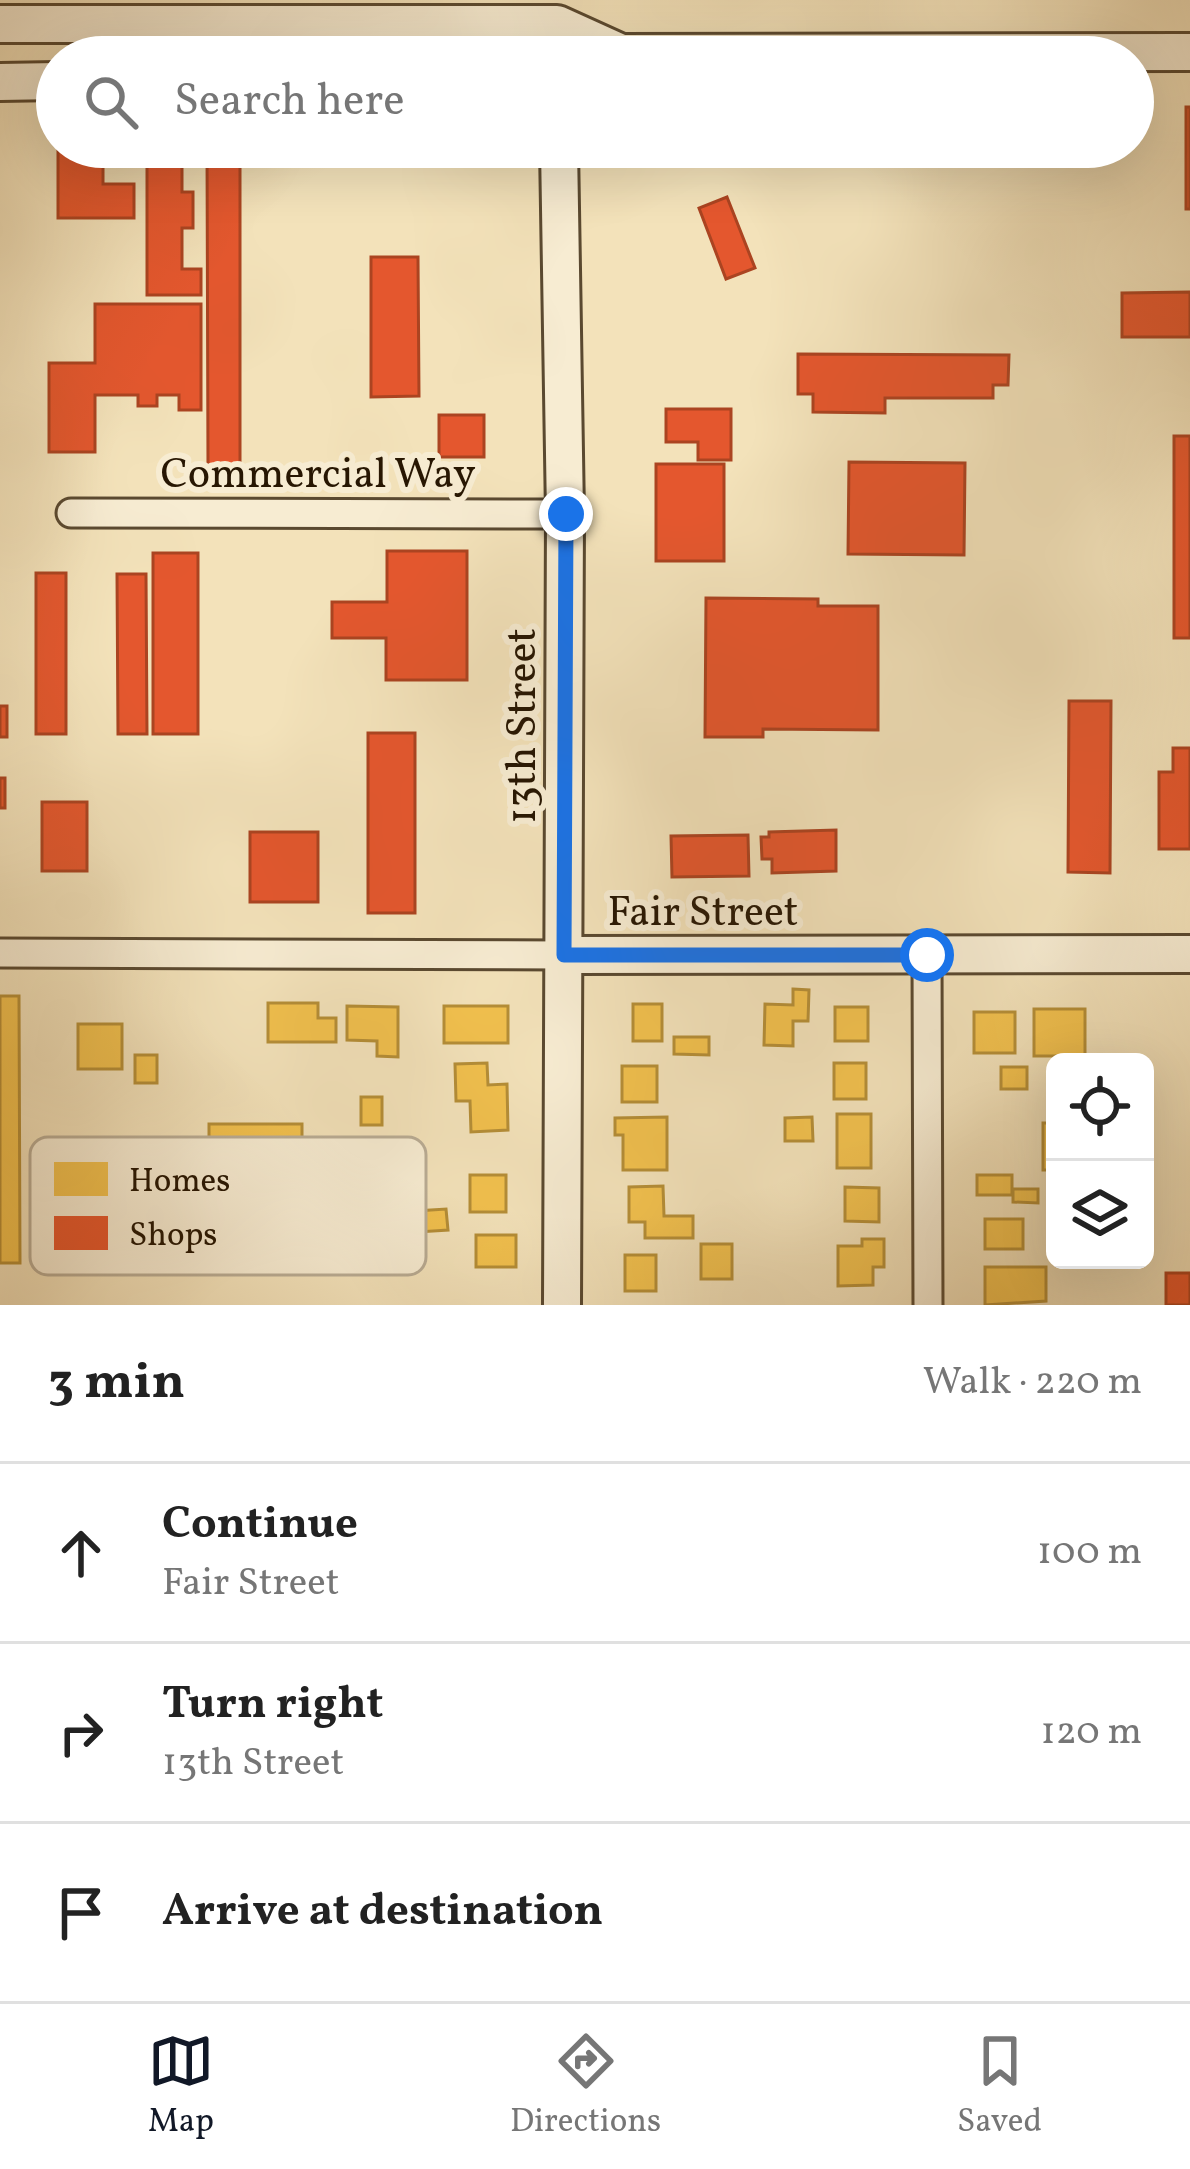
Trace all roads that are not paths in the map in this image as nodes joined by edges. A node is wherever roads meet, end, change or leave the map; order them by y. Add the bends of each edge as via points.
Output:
1 (0, 25) edge
2 (557, 27) edge
3 (1154, 52) edge
4 (1190, 52) edge
5 (36, 81) edge
6 (0, 82) edge
7 (559, 168) edge
8 (71, 513) dead end
9 (566, 514) junction
10 (0, 953) edge
11 (1190, 954) edge
12 (564, 955) junction
13 (927, 955) junction
14 (562, 1305) edge
15 (928, 1305) edge

1 - 2 street
3 - 4 street
5 - 6 street
7 - 9 street, 13th Street
8 - 9 street, Commercial Way
9 - 12 street, 13th Street
10 - 12 street, Fair Street
11 - 13 street, Fair Street
12 - 13 street, Fair Street
12 - 14 street, 13th Street
13 - 15 street

